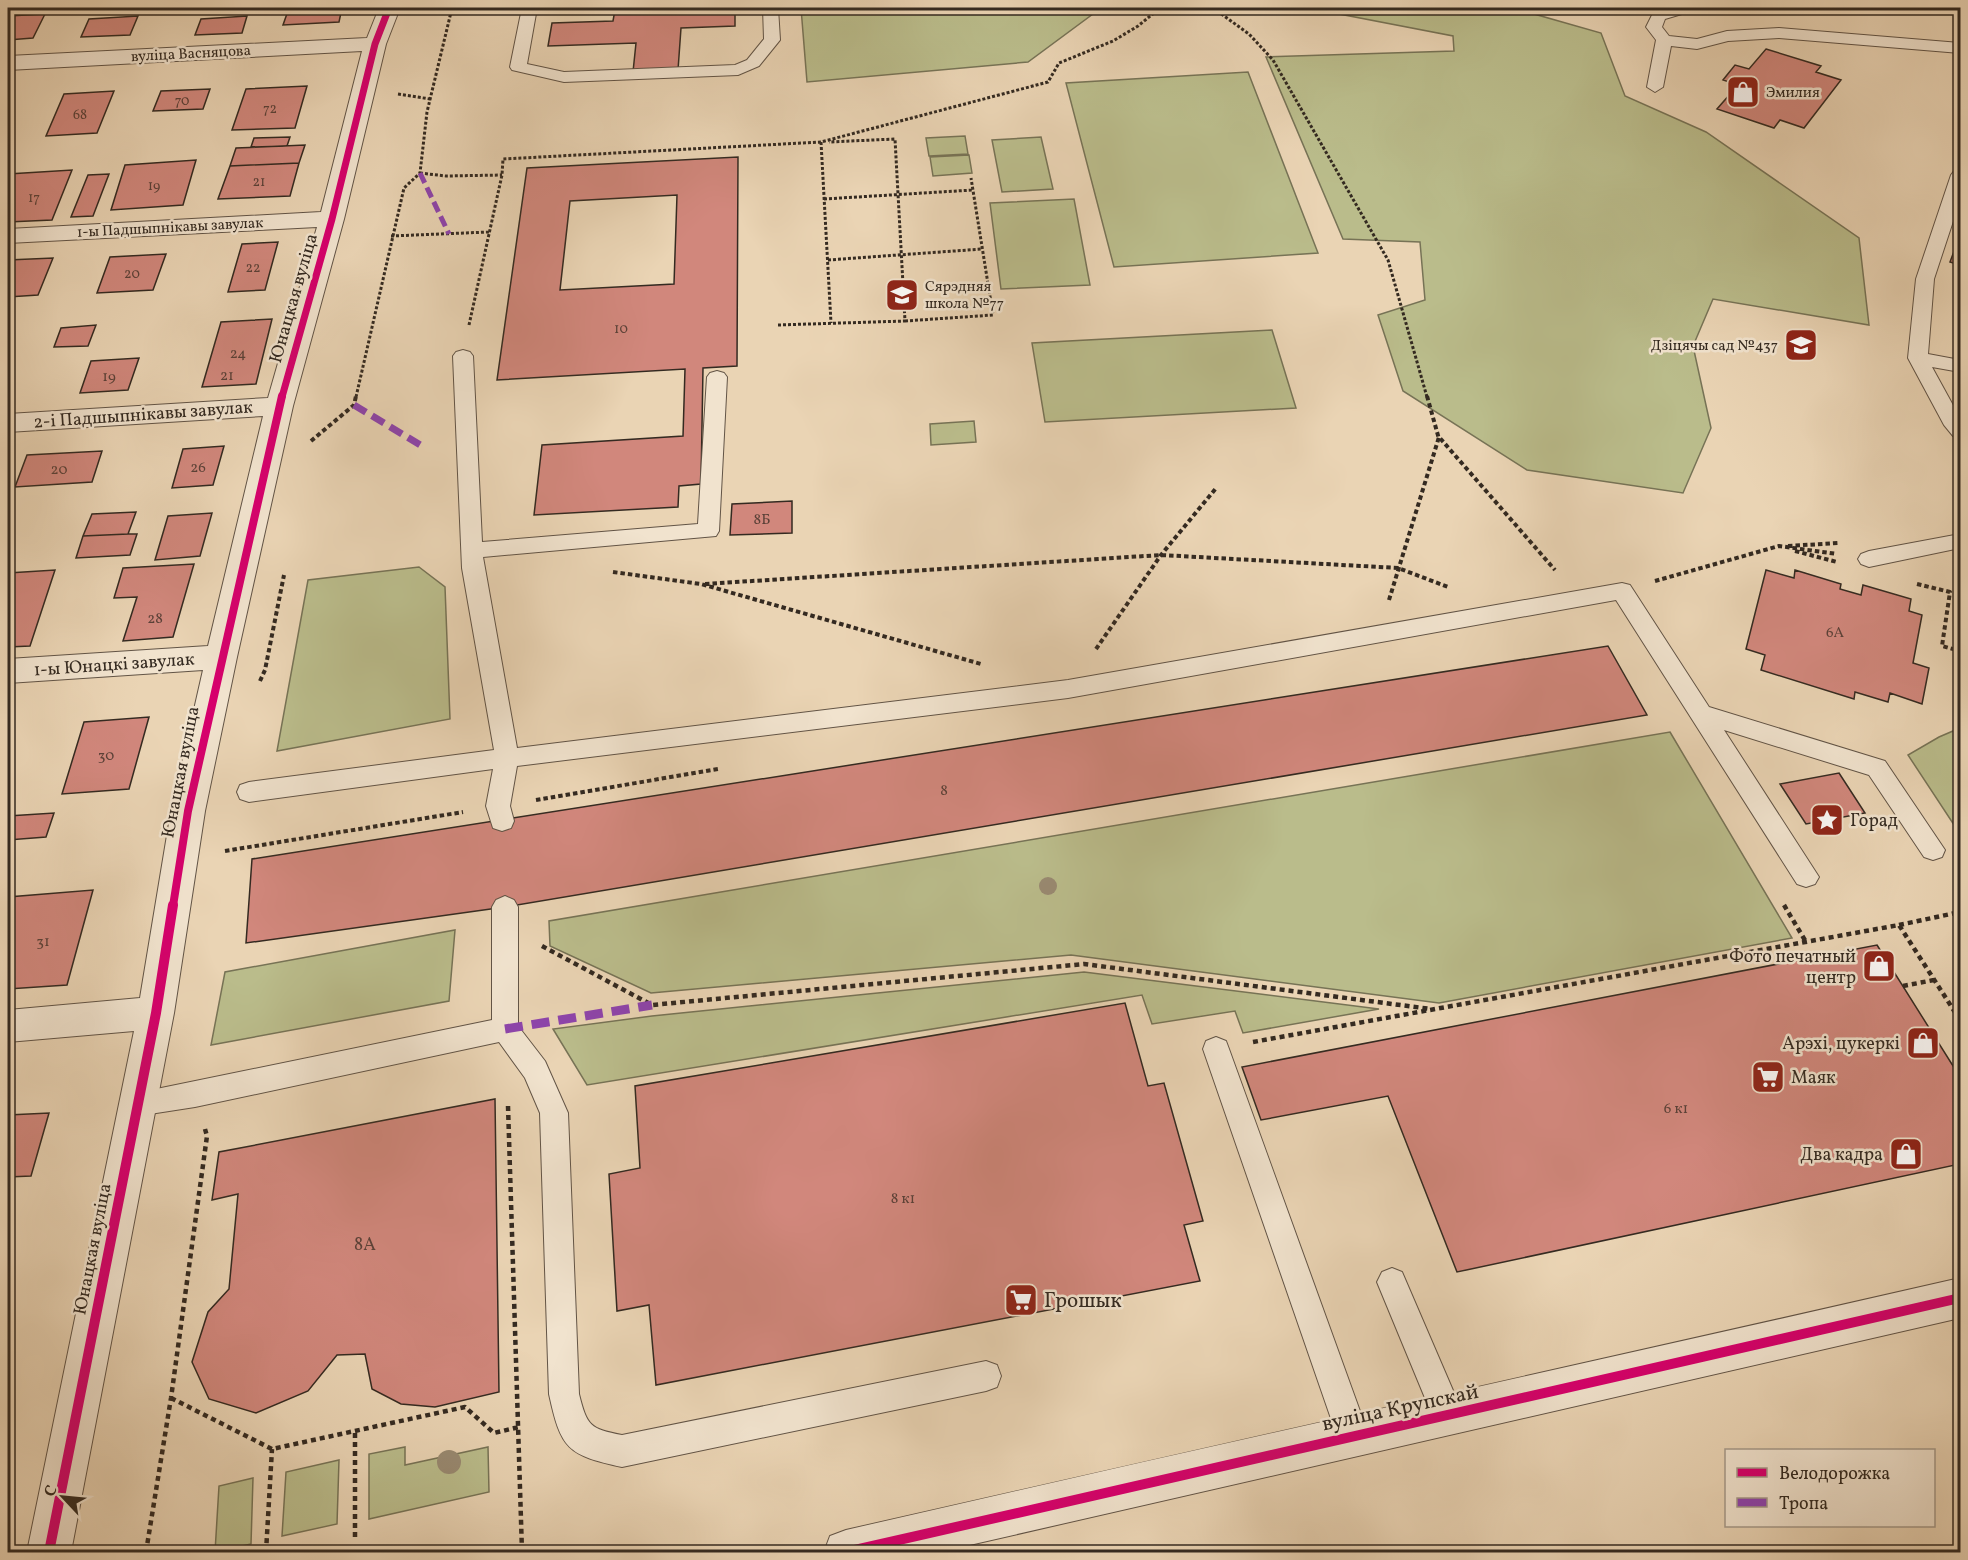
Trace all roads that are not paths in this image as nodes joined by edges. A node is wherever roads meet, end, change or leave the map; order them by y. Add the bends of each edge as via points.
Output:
1 (529, 8) edge
2 (770, 8) edge
3 (1687, 8) edge
4 (388, 11) edge
5 (1664, 40) junction
6 (375, 44) junction
7 (1960, 48) edge
8 (8, 63) edge
9 (1655, 87) dead end
10 (1960, 175) edge
11 (332, 219) junction
12 (8, 236) edge
13 (463, 356) road end
14 (1918, 358) junction
15 (1960, 366) edge
16 (717, 376) dead end
17 (279, 406) junction
18 (8, 423) edge
19 (1960, 431) edge
20 (1960, 540) edge
21 (472, 550) junction
22 (1869, 559) road end
23 (221, 657) junction
24 (8, 671) edge
25 (1702, 714) junction
26 (507, 758) junction
27 (249, 792) dead end
28 (502, 821) dead end
29 (1933, 850) dead end
30 (1806, 876) dead end
31 (505, 917) road end
32 (156, 1013) junction
33 (8, 1026) edge
34 (505, 1029) junction
35 (1216, 1049) road end
36 (137, 1104) junction
37 (1392, 1282) dead end
38 (1960, 1298) edge
39 (986, 1376) dead end
40 (1448, 1416) junction
41 (1353, 1436) junction
42 (49, 1552) edge
43 (846, 1552) edge

1 - 2 lane via 518,67 564,77 738,70 753,63 771,40
3 - 5 lane via 1659,16 1654,27
4 - 6 street, Юнацкая вуліца
5 - 7 lane via 1697,44 1727,36 1779,33
5 - 9 lane
6 - 8 street, вуліца Васняцова
6 - 11 street, Юнацкая вуліца
10 - 14 lane via 1925,279
11 - 12 street, 1-ы Падшыпнікавы завулак
11 - 17 street, Юнацкая вуліца
13 - 21 lane
14 - 15 lane
14 - 19 lane
16 - 21 lane via 708,531
17 - 18 street, 2-і Падшыпнікавы завулак
17 - 23 street, Юнацкая вуліца
20 - 22 lane
21 - 26 lane
23 - 24 street, 1-ы Юнацкі завулак
23 - 32 street, Юнацкая вуліца via 188,811
25 - 26 lane via 1622,591 1068,689
25 - 29 lane via 1877,768
25 - 30 lane
26 - 27 lane
26 - 28 lane via 498,806
31 - 34 lane
32 - 33 street
32 - 36 street, Юнацкая вуліца
34 - 36 lane
34 - 39 lane via 535,1070 554,1113 564,1394 571,1424 589,1444 622,1451
35 - 41 lane
36 - 42 street, Юнацкая вуліца
37 - 40 lane
38 - 40 street, вуліца Крупскай
40 - 41 street, вуліца Крупскай
41 - 43 street, вуліца Крупскай

